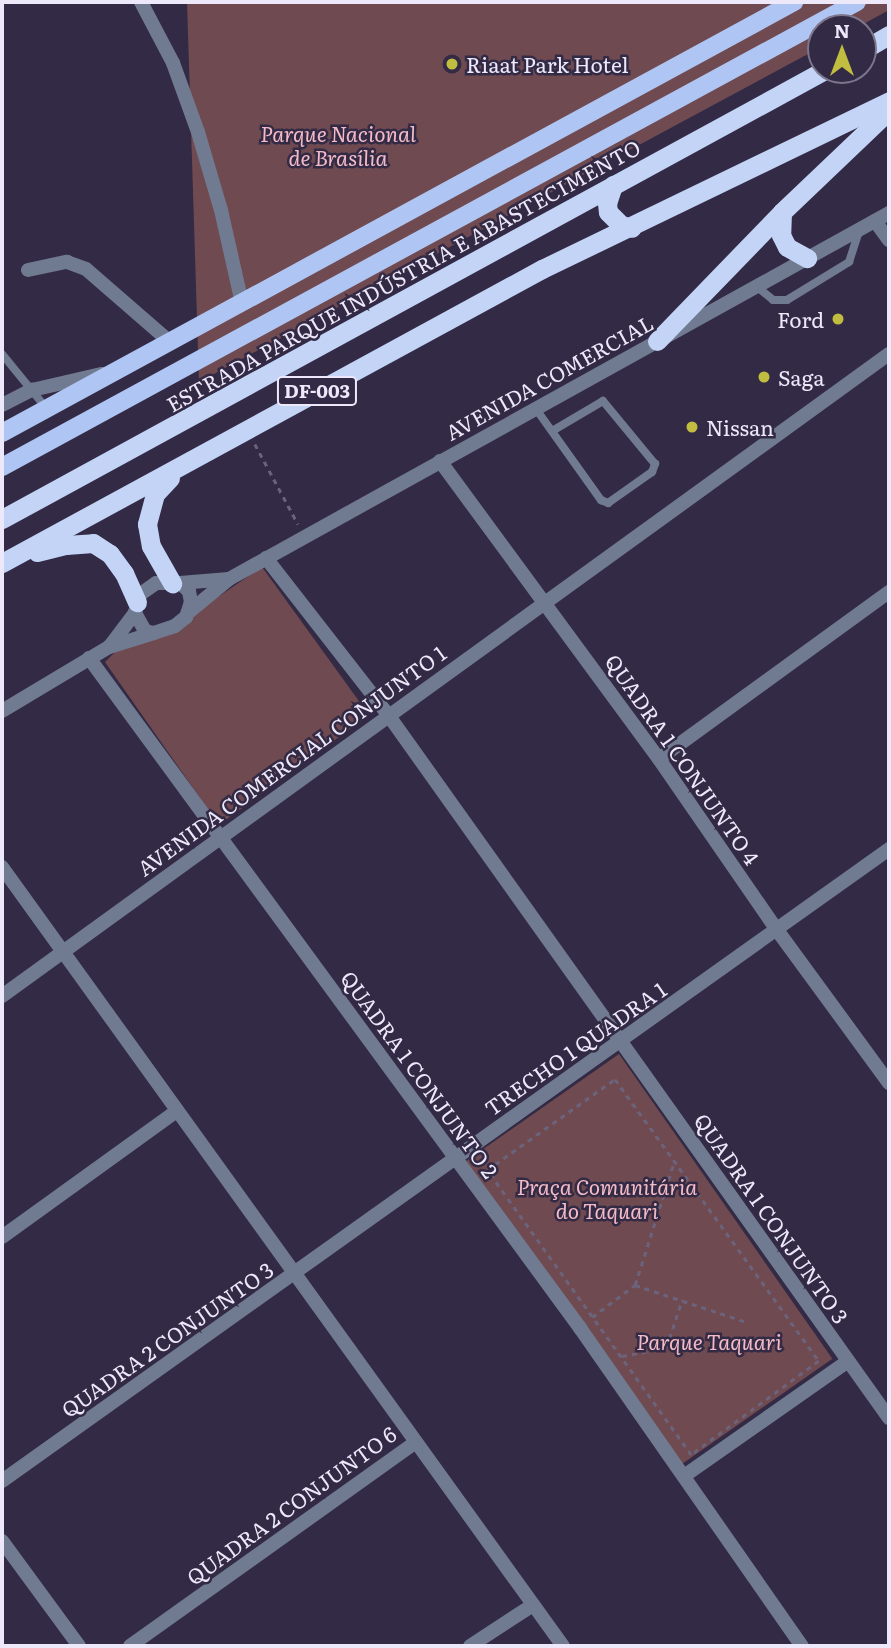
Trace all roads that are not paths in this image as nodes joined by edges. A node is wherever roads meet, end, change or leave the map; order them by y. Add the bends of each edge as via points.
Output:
1 (141, 2) edge
2 (794, 2) edge
3 (857, 2) edge
4 (807, 80) edge
5 (889, 101) edge
6 (889, 110) edge
7 (613, 186) junction
8 (782, 212) junction
9 (889, 213) edge
10 (875, 221) junction
11 (632, 228) junction
12 (860, 229) junction
13 (889, 240) edge
14 (807, 258) junction
15 (28, 270) dead end
16 (756, 286) junction
17 (242, 303) junction
18 (657, 341) junction
19 (170, 342) junction
20 (2, 354) edge
21 (889, 354) edge
22 (117, 370) junction
23 (32, 390) junction
24 (2, 405) edge
25 (47, 409) junction
26 (536, 409) junction
27 (552, 431) junction
28 (2, 433) edge
29 (440, 461) junction
30 (183, 464) junction
31 (2, 467) edge
32 (2, 519) edge
33 (266, 558) junction
34 (4, 562) edge
35 (229, 579) junction
36 (176, 583) junction
37 (889, 592) edge
38 (545, 603) junction
39 (136, 608) junction
40 (190, 611) junction
41 (154, 633) junction
42 (109, 647) junction
43 (89, 658) junction
44 (2, 711) edge
45 (389, 716) junction
46 (659, 759) junction
47 (221, 837) junction
48 (889, 849) edge
49 (2, 867) edge
50 (778, 930) junction
51 (63, 951) junction
52 (2, 996) edge
53 (621, 1041) junction
54 (889, 1083) edge
55 (177, 1111) junction
56 (454, 1159) junction
57 (2, 1237) edge
58 (295, 1274) junction
59 (848, 1361) junction
60 (889, 1418) edge
61 (416, 1442) junction
62 (684, 1476) junction
63 (2, 1481) edge
64 (2, 1541) edge
65 (533, 1605) junction
66 (79, 1646) edge
67 (130, 1646) edge
68 (470, 1646) edge
69 (563, 1646) edge
70 (802, 1646) edge

1 - 17 street via 173,63 198,132
2 - 17 main road
3 - 31 main road
4 - 7 highway, ESTRADA PARQUE INDÚSTRIA E ABASTECIMENTO / DF-003
5 - 11 highway, DF-003
6 - 8 highway
7 - 11 highway via 608,212
7 - 32 highway, ESTRADA PARQUE INDÚSTRIA E ABASTECIMENTO / DF-003
8 - 14 highway via 781,235 787,247
8 - 18 highway
9 - 10 street, AVENIDA COMERCIAL
10 - 12 street, AVENIDA COMERCIAL
10 - 13 street
11 - 30 highway, DF-003 via 542,269
12 - 14 street, AVENIDA COMERCIAL
12 - 16 lane via 849,262 788,300 773,300
14 - 16 street, AVENIDA COMERCIAL
15 - 19 street via 67,262 86,269
16 - 18 street, AVENIDA COMERCIAL
17 - 19 main road
18 - 26 street, AVENIDA COMERCIAL
19 - 22 main road
20 - 23 lane
21 - 38 street, AVENIDA COMERCIAL CONJUNTO 1
22 - 23 street
22 - 25 main road
23 - 24 street
23 - 25 lane
25 - 28 main road
26 - 27 lane
26 - 29 street, AVENIDA COMERCIAL
27 - 27 lane via 594,492 608,503 655,464 603,401
29 - 33 street, AVENIDA COMERCIAL
29 - 38 street, QUADRA 1 CONJUNTO 4
30 - 34 highway, DF-003
30 - 36 highway via 155,494 147,524 151,546
33 - 35 street, AVENIDA COMERCIAL
33 - 45 street, QUADRA 1 CONJUNTO 3
34 - 39 highway via 66,545 93,543 110,554 124,573
35 - 36 street, AVENIDA COMERCIAL
35 - 40 street, AVENIDA COMERCIAL
36 - 39 street via 156,583 139,595
36 - 40 street via 189,590
37 - 46 street
38 - 45 street, AVENIDA COMERCIAL CONJUNTO 1
38 - 46 street, QUADRA 1 CONJUNTO 4
39 - 41 street via 145,631
39 - 42 street
40 - 41 street via 174,626
41 - 42 street
42 - 43 street
43 - 44 street
43 - 47 street, QUADRA 1 CONJUNTO 2
45 - 47 street, AVENIDA COMERCIAL CONJUNTO 1
45 - 53 street, QUADRA 1 CONJUNTO 3
46 - 50 street, QUADRA 1 CONJUNTO 4
47 - 51 street, AVENIDA COMERCIAL CONJUNTO 1
47 - 56 street, QUADRA 1 CONJUNTO 2
48 - 50 street, TRECHO 1 QUADRA 1
49 - 51 street, QUADRA 2 CONJUNTO 3
50 - 53 street, TRECHO 1 QUADRA 1
50 - 54 street, QUADRA 1 CONJUNTO 4
51 - 52 street, AVENIDA COMERCIAL CONJUNTO 1
51 - 55 street, QUADRA 2 CONJUNTO 3
53 - 56 street, TRECHO 1 QUADRA 1
53 - 59 street, QUADRA 1 CONJUNTO 3
55 - 57 street
55 - 58 street, QUADRA 2 CONJUNTO 3
56 - 58 street, TRECHO 1 QUADRA 1
56 - 62 street, QUADRA 1 CONJUNTO 2
58 - 61 street
58 - 63 street, QUADRA 2 CONJUNTO 3
59 - 60 street, QUADRA 1 CONJUNTO 3
59 - 62 street
61 - 65 street, QUADRA 2 CONJUNTO 6
61 - 67 street, QUADRA 2 CONJUNTO 6
62 - 70 street, QUADRA 1 CONJUNTO 2
64 - 66 street
65 - 68 street
65 - 69 street, QUADRA 2 CONJUNTO 6

